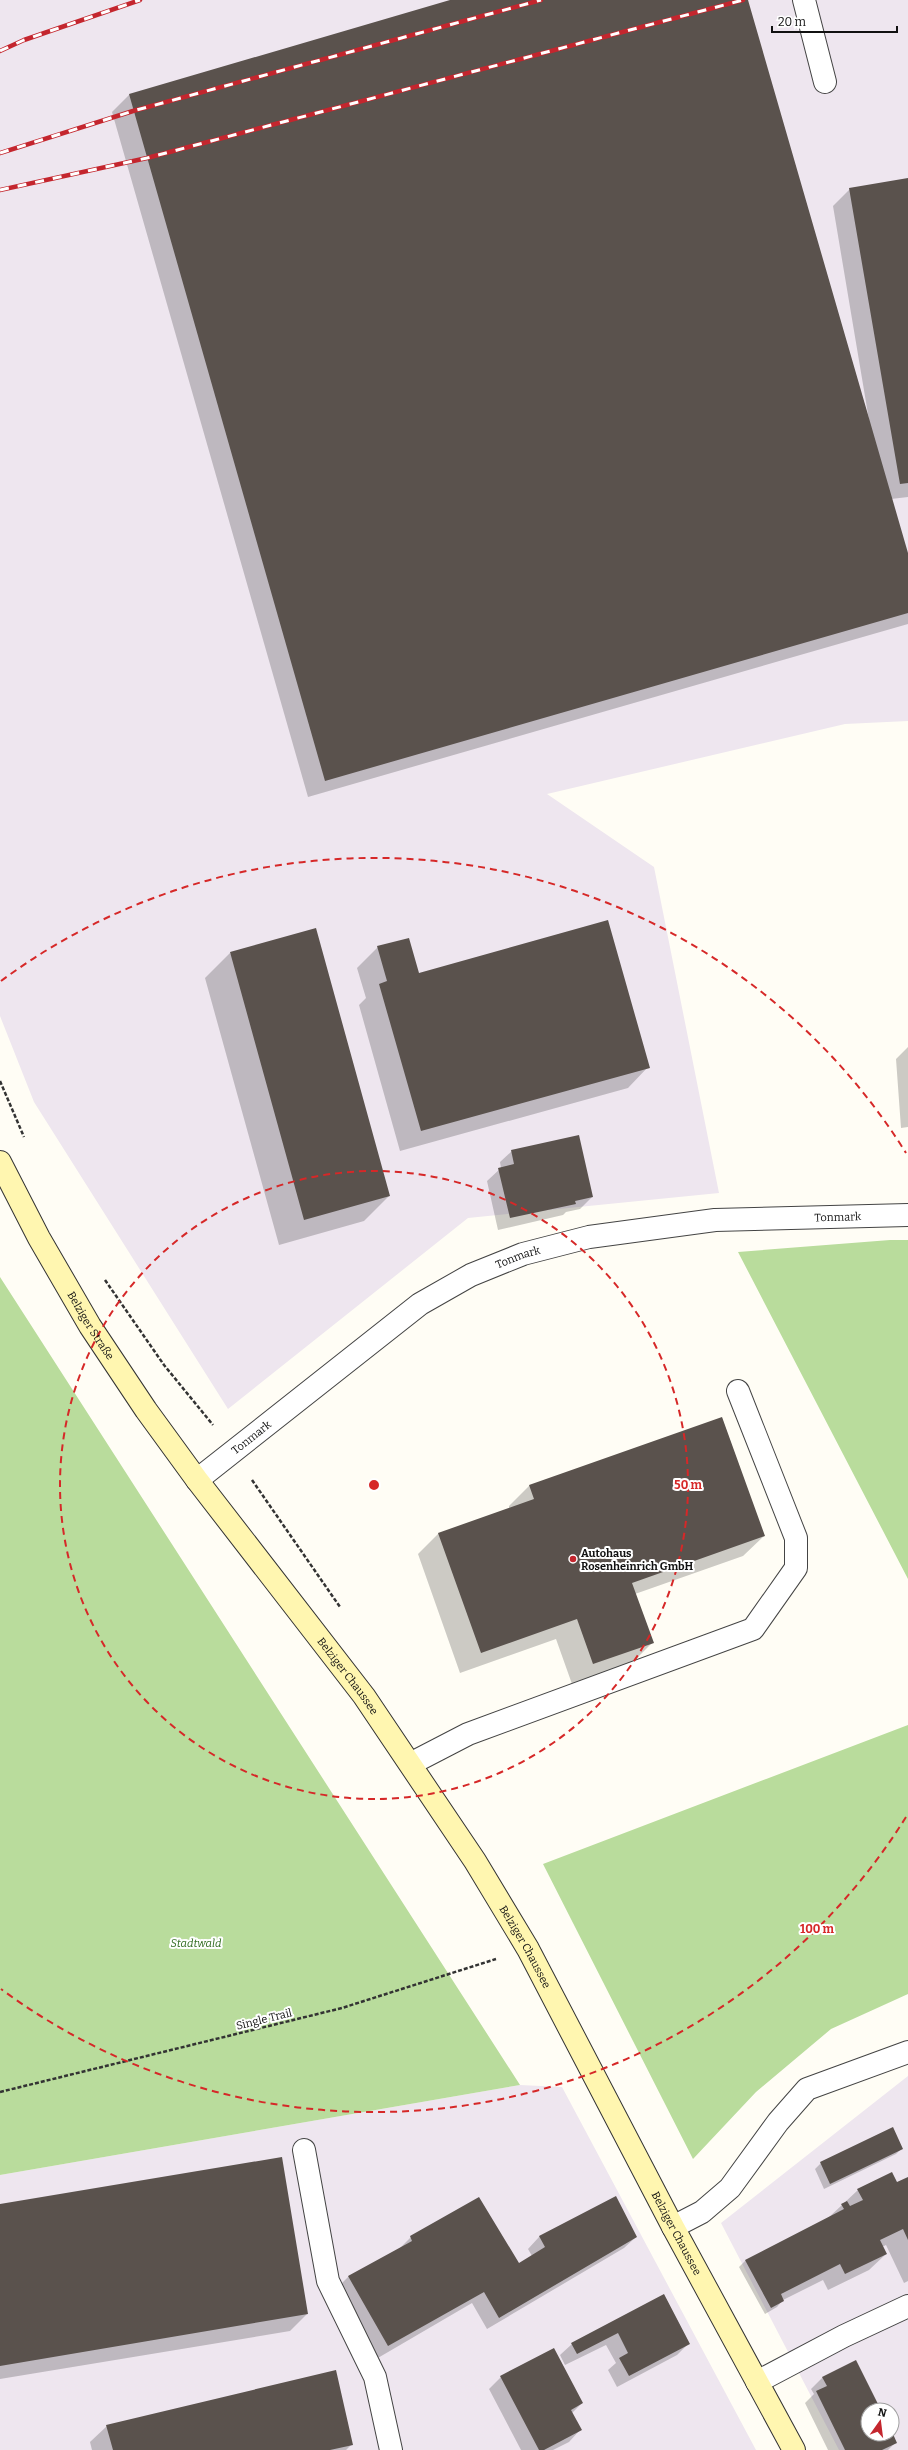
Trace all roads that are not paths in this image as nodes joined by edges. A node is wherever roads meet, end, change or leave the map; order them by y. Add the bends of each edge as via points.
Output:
1 (804, 0) edge
2 (825, 82) dead end
3 (0, 1162) edge
4 (908, 1216) edge
5 (738, 1391) dead end
6 (197, 1480) junction
7 (412, 1764) junction
8 (908, 2052) edge
9 (304, 2150) dead end
10 (673, 2227) junction
11 (908, 2306) edge
12 (757, 2382) junction
13 (391, 2450) edge
14 (794, 2450) edge

1 - 2 street
3 - 6 main road, Belziger Straße via 39,1238 90,1326
4 - 6 street, Tonmark via 715,1220 589,1237 523,1254 472,1275 420,1304
5 - 7 street via 796,1538 796,1568 753,1628 468,1734
6 - 7 main road, Belziger Chaussee via 364,1696
7 - 10 main road, Belziger Chaussee via 528,1949
8 - 10 street via 807,2089 778,2122 730,2188 702,2212
9 - 13 street via 328,2280 375,2377
10 - 12 main road, Belziger Chaussee
11 - 12 street
12 - 14 main road, Belziger Chaussee

